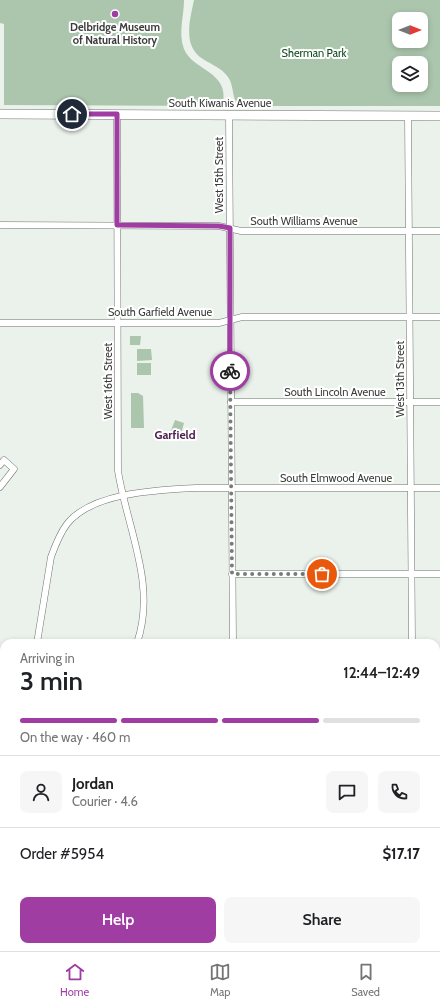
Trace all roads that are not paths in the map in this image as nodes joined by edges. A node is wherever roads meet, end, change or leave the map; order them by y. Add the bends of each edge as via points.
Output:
1 (0, 114) edge
2 (117, 114) junction
3 (229, 115) junction
4 (408, 116) junction
5 (440, 116) edge
6 (0, 225) edge
7 (117, 225) junction
8 (230, 228) junction
9 (409, 231) junction
10 (440, 231) edge
11 (410, 317) junction
12 (440, 317) edge
13 (230, 321) junction
14 (118, 322) junction
15 (0, 323) edge
16 (231, 402) junction
17 (410, 402) junction
18 (440, 402) edge
19 (0, 465) edge
20 (0, 487) edge
21 (231, 488) junction
22 (411, 488) junction
23 (440, 488) edge
24 (122, 495) junction
25 (232, 574) junction
26 (412, 574) junction
27 (440, 574) edge
28 (38, 639) edge
29 (138, 639) edge
30 (233, 639) edge
31 (412, 639) edge

1 - 2 main road, South Kiwanis Avenue
2 - 3 main road, South Kiwanis Avenue
2 - 7 street, West 16th Street
3 - 4 main road, South Kiwanis Avenue
3 - 8 street, West 15th Street
4 - 5 main road, South Kiwanis Avenue
4 - 9 street, West 13th Street
6 - 7 street, South Williams Avenue
7 - 8 street, South Williams Avenue
7 - 14 street, West 16th Street
8 - 9 street, South Williams Avenue
8 - 13 street, West 15th Street
9 - 10 street, South Williams Avenue
9 - 11 street, West 13th Street
11 - 12 street, South Garfield Avenue
11 - 13 street, South Garfield Avenue via 242,318
11 - 17 street, West 13th Street
13 - 14 street, South Garfield Avenue
13 - 16 street, West 15th Street
14 - 15 street, South Garfield Avenue
14 - 24 street, West 16th Street via 118,471
16 - 17 street, South Lincoln Avenue
16 - 21 street, West 15th Street
17 - 18 street, South Lincoln Avenue
17 - 22 street, West 13th Street
19 - 20 street via 4,460 14,469
21 - 22 street, South Elmwood Avenue
21 - 24 street, South Elmwood Avenue via 160,490
21 - 25 street, West 15th Street
22 - 23 street, South Elmwood Avenue
22 - 26 street, West 13th Street
24 - 28 street, South Elmwood Avenue via 84,510 67,524 51,557
24 - 29 street, West 16th Street via 140,561 143,583 143,615
25 - 26 street
25 - 30 street, West 15th Street
26 - 27 street
26 - 31 street, West 13th Street

